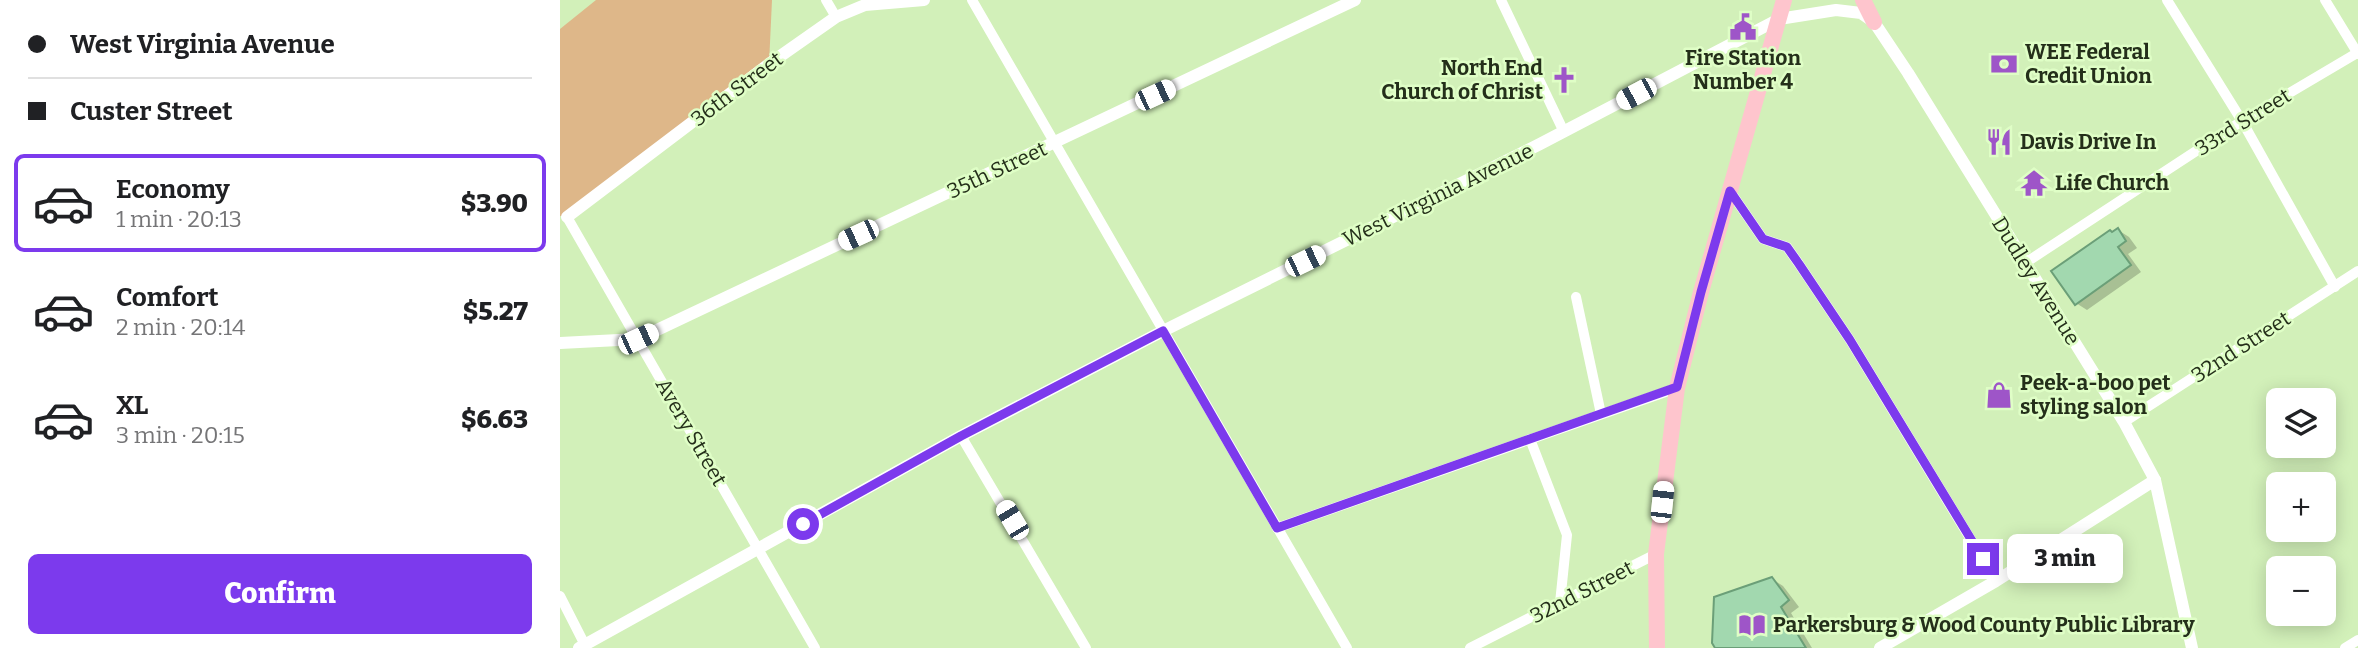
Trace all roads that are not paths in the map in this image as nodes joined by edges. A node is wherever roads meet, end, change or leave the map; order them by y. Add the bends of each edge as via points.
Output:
1 (826, 0) edge
2 (924, 0) edge
3 (972, 0) edge
4 (1355, 0) edge
5 (1500, 0) edge
6 (1784, 0) edge
7 (1863, 0) edge
8 (2166, 0) edge
9 (2325, 0) edge
10 (836, 17) junction
11 (1779, 19) junction
12 (1874, 22) junction
13 (2358, 53) edge
14 (2242, 121) junction
15 (1563, 132) junction
16 (1055, 143) junction
17 (1730, 191) junction
18 (567, 217) joint
19 (2025, 263) junction
20 (2358, 271) edge
21 (2335, 288) junction
22 (1576, 297) dead end
23 (1163, 331) junction
24 (638, 339) junction
25 (560, 343) edge
26 (1677, 387) junction
27 (1601, 414) junction
28 (2124, 422) junction
29 (961, 436) junction
30 (1530, 439) junction
31 (2155, 480) junction
32 (1277, 528) junction
33 (758, 549) junction
34 (1656, 554) junction
35 (1996, 581) junction
36 (560, 596) edge
37 (1560, 603) junction
38 (2358, 640) edge
39 (582, 646) edge
40 (815, 648) edge
41 (1086, 648) edge
42 (1347, 648) edge
43 (1470, 648) edge
44 (1657, 648) edge
45 (1880, 648) edge
46 (2192, 648) edge
47 (2345, 648) edge

1 - 10 street
2 - 10 street, 36th Street via 865,5
3 - 16 street
4 - 16 street, 35th Street
5 - 15 street
6 - 11 main road
7 - 12 main road
8 - 14 street
9 - 13 street
10 - 18 street, 36th Street
11 - 12 street via 1836,10 1861,13
11 - 15 street, West Virginia Avenue
11 - 17 main road
12 - 19 street, Dudley Avenue
13 - 14 street, 33rd Street
14 - 19 street, 33rd Street
14 - 21 street
15 - 23 street, West Virginia Avenue
16 - 23 street
16 - 24 street, 35th Street
17 - 26 main road
17 - 35 street via 1763,239 1787,247 1799,264
18 - 24 street, Avery Street
19 - 28 street, Dudley Avenue
20 - 21 street, 32nd Street
21 - 28 street, 32nd Street
22 - 27 street
23 - 29 street, West Virginia Avenue
23 - 32 street
24 - 25 street
24 - 33 street, Avery Street
26 - 27 street
26 - 34 main road
27 - 30 street
28 - 31 street, Dudley Avenue
29 - 33 street, West Virginia Avenue
29 - 41 street
30 - 32 street
30 - 37 street via 1567,534
31 - 35 street
31 - 46 street, Dudley Avenue
32 - 42 street
33 - 39 street, West Virginia Avenue
33 - 40 street, Avery Street
34 - 37 street, 32nd Street
34 - 44 main road
35 - 45 street
36 - 39 street
37 - 43 street, 32nd Street
38 - 47 street

